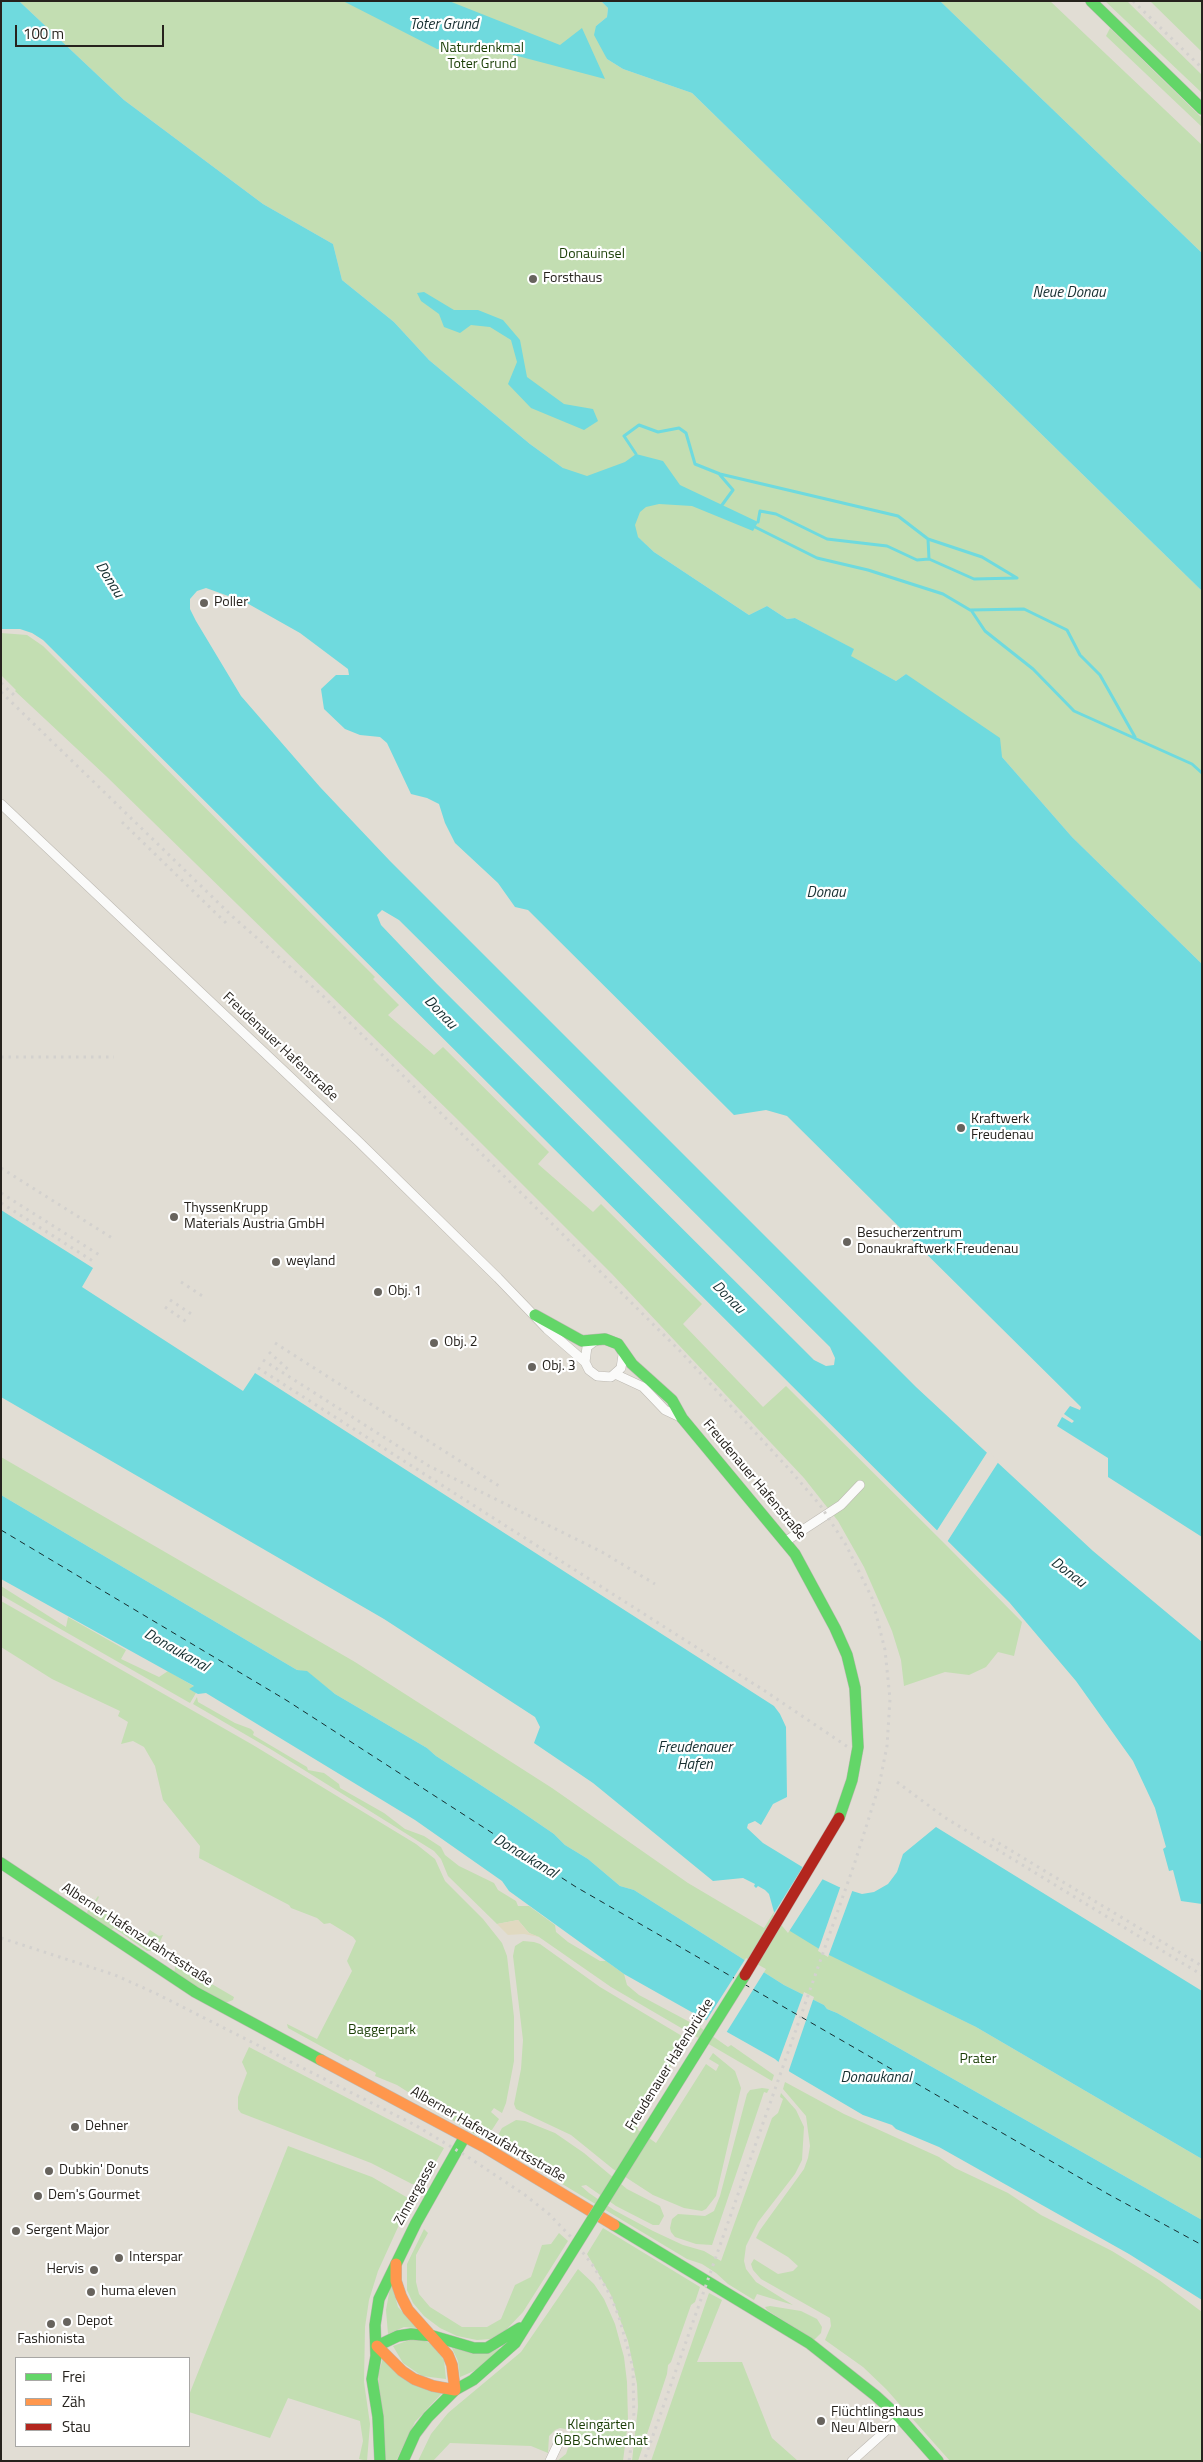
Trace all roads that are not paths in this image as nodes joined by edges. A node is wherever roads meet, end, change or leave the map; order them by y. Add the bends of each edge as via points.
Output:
1 (1091, 1) edge
2 (1202, 109) edge
3 (1, 804) edge
4 (535, 1315) junction
5 (595, 1341) junction
6 (623, 1355) junction
7 (585, 1362) junction
8 (615, 1374) junction
9 (682, 1418) junction
10 (860, 1485) dead end
11 (786, 1541) junction
12 (839, 1818) joint
13 (1, 1863) edge
14 (464, 2138) junction
15 (396, 2263) junction
16 (524, 2326) junction
17 (433, 2336) junction
18 (377, 2346) junction
19 (455, 2390) junction
20 (900, 2418) junction
21 (559, 2442) dead end
22 (380, 2461) edge
23 (403, 2461) edge
24 (550, 2461) edge
25 (852, 2461) edge
26 (938, 2461) edge

1 - 2 street
3 - 4 street, Freudenauer Hafenstraße via 358,1141
4 - 5 street, Freudenauer Hafenstraße via 582,1341
4 - 7 street, Freudenauer Hafenstraße
5 - 6 street, Freudenauer Hafenstraße via 611,1340 618,1344
5 - 7 street via 588,1348
6 - 8 street via 621,1368
6 - 9 street, Freudenauer Hafenstraße via 672,1400
7 - 8 street, Freudenauer Hafenstraße via 597,1376 604,1378
8 - 9 street, Freudenauer Hafenstraße via 643,1386 665,1410
9 - 11 street, Freudenauer Hafenstraße
10 - 11 street via 841,1505
11 - 12 street, Freudenauer Hafenstraße via 836,1628 855,1688 858,1747 852,1780
12 - 16 street, Freudenauer Hafenbrücke, bridge via 776,1926
13 - 14 street, Alberner Hafenzufahrtsstraße via 195,1992
14 - 15 street, Zinnergasse
14 - 20 street, Alberner Hafenzufahrtsstraße via 486,2148 809,2343
15 - 17 street via 400,2296 408,2310
15 - 18 street, Zinnergasse via 379,2299 375,2325
16 - 17 street via 486,2348 474,2348
16 - 19 street via 515,2343 500,2358
17 - 18 street via 398,2336
17 - 19 street via 448,2355
18 - 19 street via 414,2379
18 - 22 street, Zinnergasse via 372,2380
19 - 23 street via 415,2434
20 - 25 street
20 - 26 street, Alberner Hafenzufahrtsstraße
21 - 24 street

